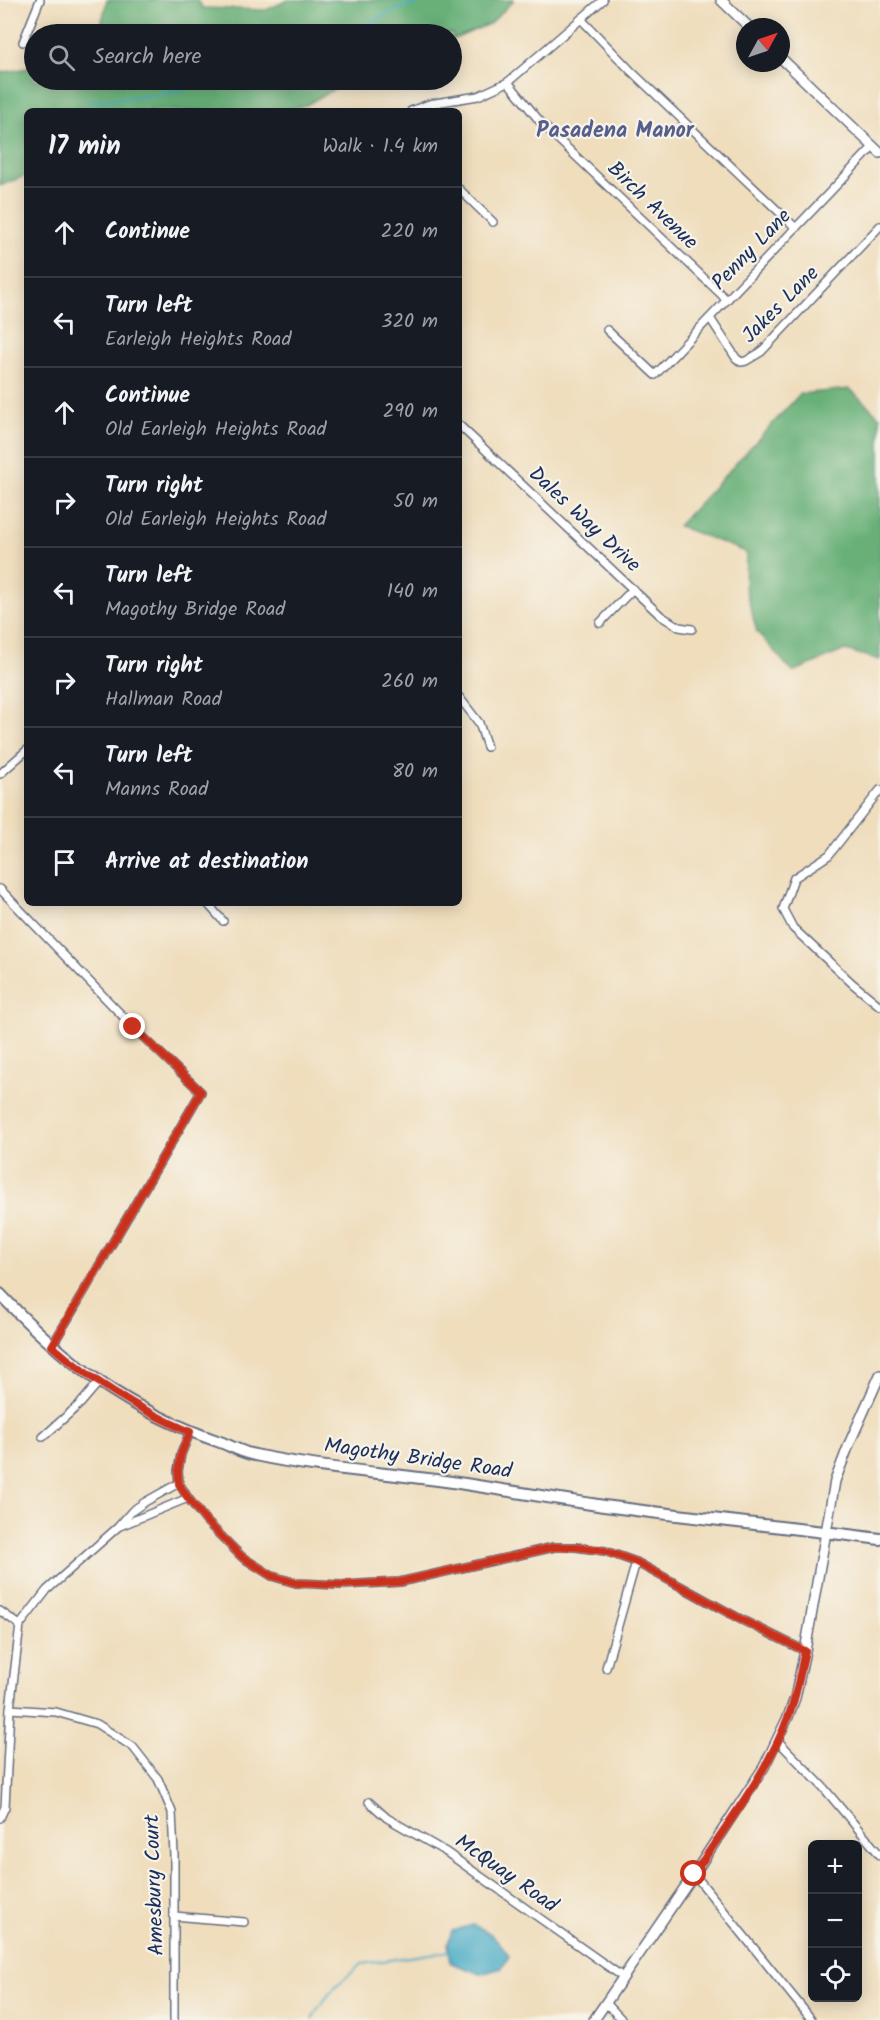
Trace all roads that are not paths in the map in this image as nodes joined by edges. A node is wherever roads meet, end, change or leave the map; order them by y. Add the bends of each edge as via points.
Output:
1 (40, 0) edge
2 (603, 0) edge
3 (722, 0) edge
4 (740, 18) edge
5 (581, 19) junction
6 (30, 24) edge
7 (790, 67) edge
8 (508, 82) junction
9 (419, 108) edge
10 (877, 150) edge
11 (462, 192) edge
12 (493, 222) dead end
13 (880, 226) edge
14 (796, 228) junction
15 (727, 300) junction
16 (710, 318) junction
17 (607, 330) dead end
18 (462, 428) edge
19 (633, 589) junction
20 (600, 623) dead end
21 (692, 629) dead end
22 (462, 701) edge
23 (487, 747) dead end
24 (24, 753) edge
25 (0, 774) edge
26 (880, 790) edge
27 (0, 889) edge
28 (210, 906) edge
29 (223, 921) dead end
30 (880, 1006) edge
31 (0, 1294) edge
32 (52, 1346) junction
33 (880, 1375) edge
34 (99, 1382) junction
35 (190, 1432) junction
36 (43, 1437) dead end
37 (179, 1484) junction
38 (188, 1498) junction
39 (118, 1527) junction
40 (825, 1532) junction
41 (880, 1539) edge
42 (636, 1562) junction
43 (0, 1611) edge
44 (20, 1625) junction
45 (805, 1651) junction
46 (606, 1668) dead end
47 (10, 1709) junction
48 (778, 1741) junction
49 (369, 1802) dead end
50 (0, 1818) edge
51 (880, 1855) edge
52 (694, 1874) junction
53 (174, 1916) junction
54 (244, 1922) dead end
55 (623, 1977) junction
56 (606, 2003) junction
57 (174, 2020) edge
58 (594, 2020) edge
59 (622, 2020) edge
60 (812, 2020) edge

1 - 6 street
2 - 5 street
3 - 4 main road
5 - 8 street
5 - 14 street
7 - 10 main road
8 - 9 street via 478,96
8 - 15 street, Birch Avenue via 542,124
10 - 14 street, Penny Lane
11 - 12 street
13 - 16 street, Jakes Lane via 768,344 746,361 736,358
14 - 15 street, Penny Lane
15 - 16 street, Penny Lane
16 - 17 street, Penny Lane via 655,375
18 - 19 street, Dales Way Drive
19 - 20 street
19 - 21 street, Dales Way Drive via 669,622
22 - 23 street via 479,723
24 - 25 street
26 - 30 street via 829,855 794,878 783,909 793,928
27 - 32 street via 201,1092
28 - 29 street
31 - 32 main road, Magothy Bridge Road
32 - 34 main road, Magothy Bridge Road
33 - 40 main road via 835,1481
34 - 35 main road, Magothy Bridge Road
34 - 36 street
35 - 37 street via 181,1454
35 - 40 main road, Magothy Bridge Road via 252,1455 305,1464
37 - 38 street
37 - 39 street via 132,1511
38 - 39 street
38 - 42 street via 242,1557 272,1576 296,1583 400,1582 554,1547 605,1551
39 - 44 street via 47,1590
40 - 41 main road, Magothy Bridge Road
40 - 45 main road
42 - 45 street
42 - 46 street
43 - 44 street
44 - 47 street
45 - 48 main road via 795,1698
47 - 50 street
47 - 53 street, Amesbury Court via 56,1712 97,1724 133,1747 158,1779 172,1812
48 - 51 street
48 - 52 main road
49 - 55 street, McQuay Road
52 - 55 main road
52 - 60 street
53 - 54 street
53 - 57 street, Amesbury Court
55 - 56 main road
56 - 58 main road
56 - 59 street

